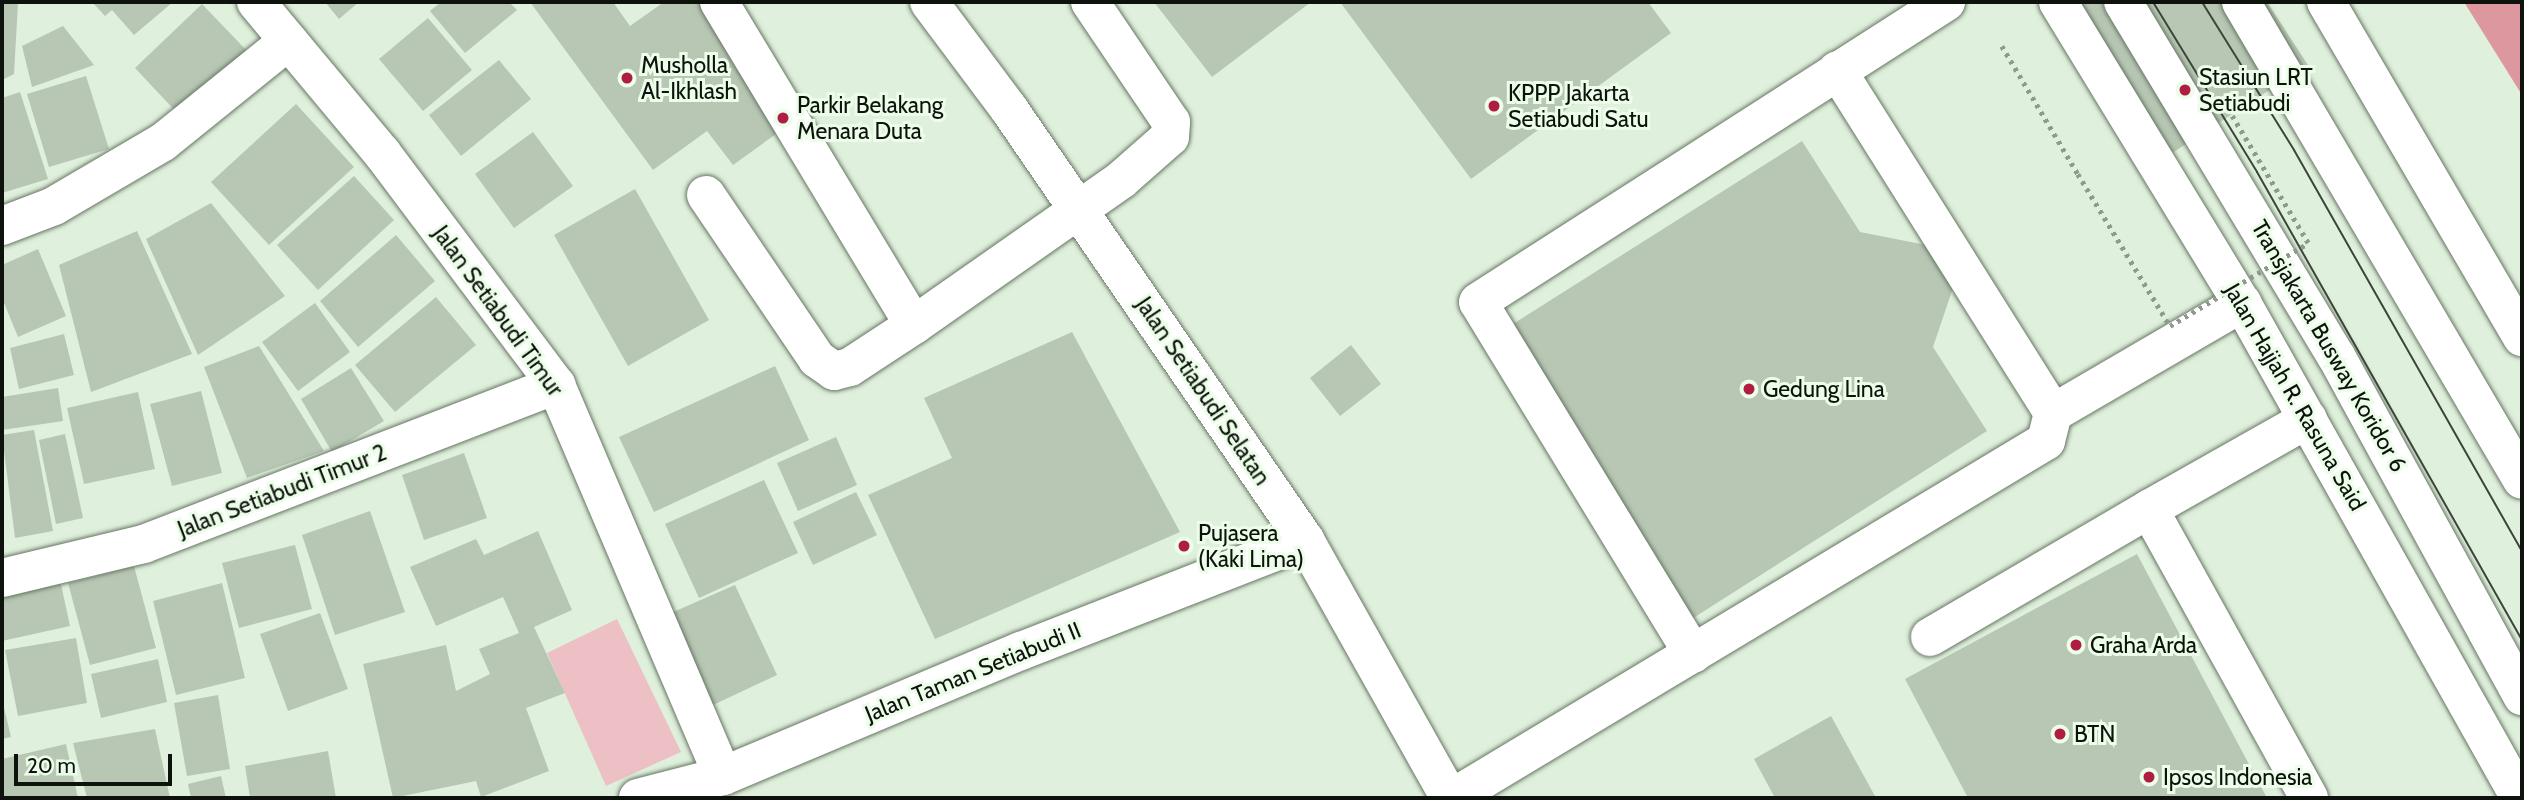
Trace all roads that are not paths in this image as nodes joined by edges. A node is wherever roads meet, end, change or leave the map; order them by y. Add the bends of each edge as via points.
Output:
1 (256, 2) edge
2 (719, 2) edge
3 (929, 2) edge
4 (1090, 2) edge
5 (1946, 2) edge
6 (2059, 2) edge
7 (2123, 2) edge
8 (2242, 2) edge
9 (2326, 2) edge
10 (288, 41) junction
11 (1838, 70) junction
12 (706, 195) dead end
13 (1079, 210) junction
14 (2, 226) edge
15 (2242, 303) junction
16 (914, 325) junction
17 (2522, 337) edge
18 (556, 385) junction
19 (2053, 413) junction
20 (2308, 419) junction
21 (2522, 480) edge
22 (2149, 509) junction
23 (1306, 540) junction
24 (2, 578) edge
25 (1930, 637) dead end
26 (1693, 653) junction
27 (2522, 696) edge
28 (723, 776) junction
29 (638, 798) edge
30 (1451, 798) edge
31 (2309, 798) edge
32 (2520, 798) edge

1 - 10 street, Jalan Setiabudi Timur
2 - 16 street
3 - 13 street, Jalan Setiabudi Selatan
4 - 13 street via 1171,122 1170,137
5 - 11 street
6 - 15 street, Jalan Hajjah R. Rasuna Said
7 - 27 street, Transjakarta Busway Koridor 6 via 2336,356
8 - 21 street
9 - 17 street
10 - 14 street via 163,142 54,206
10 - 18 street, Jalan Setiabudi Timur via 382,153
11 - 19 street
11 - 26 street via 1478,302
12 - 16 street via 817,359 834,371 850,367
13 - 16 street
13 - 23 street, Jalan Setiabudi Selatan
15 - 19 street
15 - 20 street, Jalan Hajjah R. Rasuna Said
18 - 24 street, Jalan Setiabudi Timur 2 via 144,544
18 - 28 street, Jalan Setiabudi Timur
19 - 26 street via 2046,441
20 - 22 street
20 - 32 street, Jalan Hajjah R. Rasuna Said
22 - 25 street
22 - 31 street
23 - 28 street, Jalan Taman Setiabudi II via 1021,651
23 - 30 street, Jalan Setiabudi Selatan
26 - 30 street
28 - 29 street, Jalan Taman Setiabudi II

